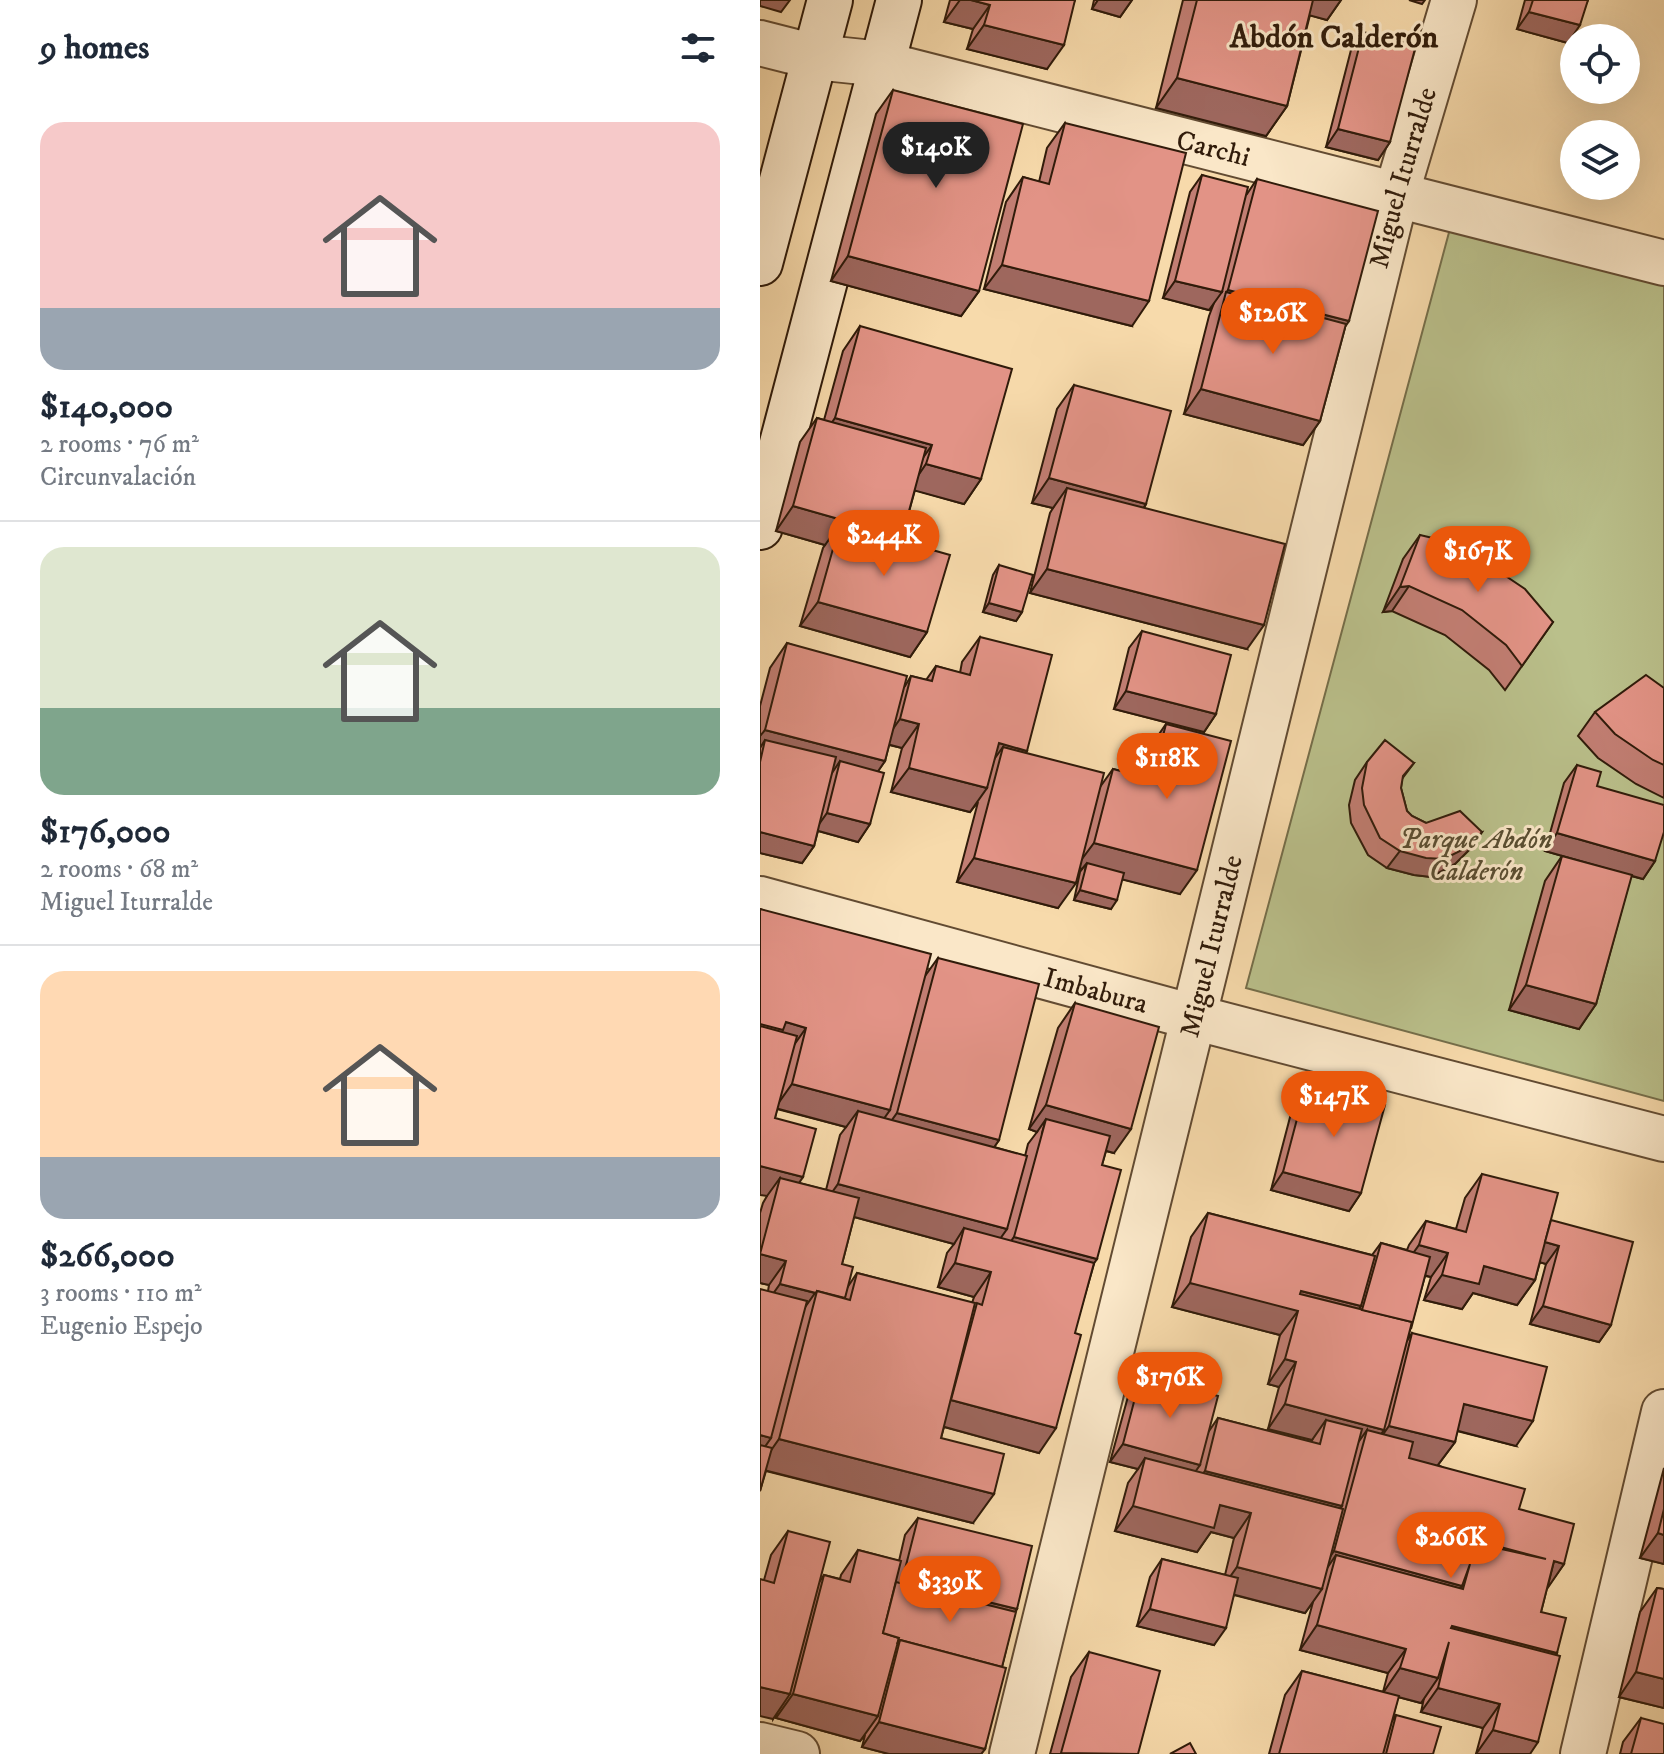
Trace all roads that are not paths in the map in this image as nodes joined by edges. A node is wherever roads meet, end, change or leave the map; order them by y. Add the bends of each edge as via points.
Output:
1 (830, 0) edge
2 (899, 0) edge
3 (1454, 0) edge
4 (760, 43) edge
5 (815, 57) junction
6 (882, 64) junction
7 (1396, 195) junction
8 (760, 263) edge
9 (1664, 263) edge
10 (760, 527) edge
11 (760, 899) edge
12 (1193, 1017) junction
13 (1664, 1139) edge
14 (1664, 1412) edge
15 (760, 1745) edge
16 (797, 1754) edge
17 (1012, 1754) edge
18 (1583, 1754) edge

1 - 5 street
2 - 6 street
3 - 7 street, Miguel Iturralde
4 - 5 street, Carchi
5 - 6 street, Carchi
5 - 8 street
6 - 7 street, Carchi
6 - 10 street
7 - 9 street, Carchi
7 - 12 street, Miguel Iturralde
11 - 12 street, Imbabura
12 - 13 street, Imbabura
12 - 17 street, Miguel Iturralde
14 - 18 street
15 - 16 street

